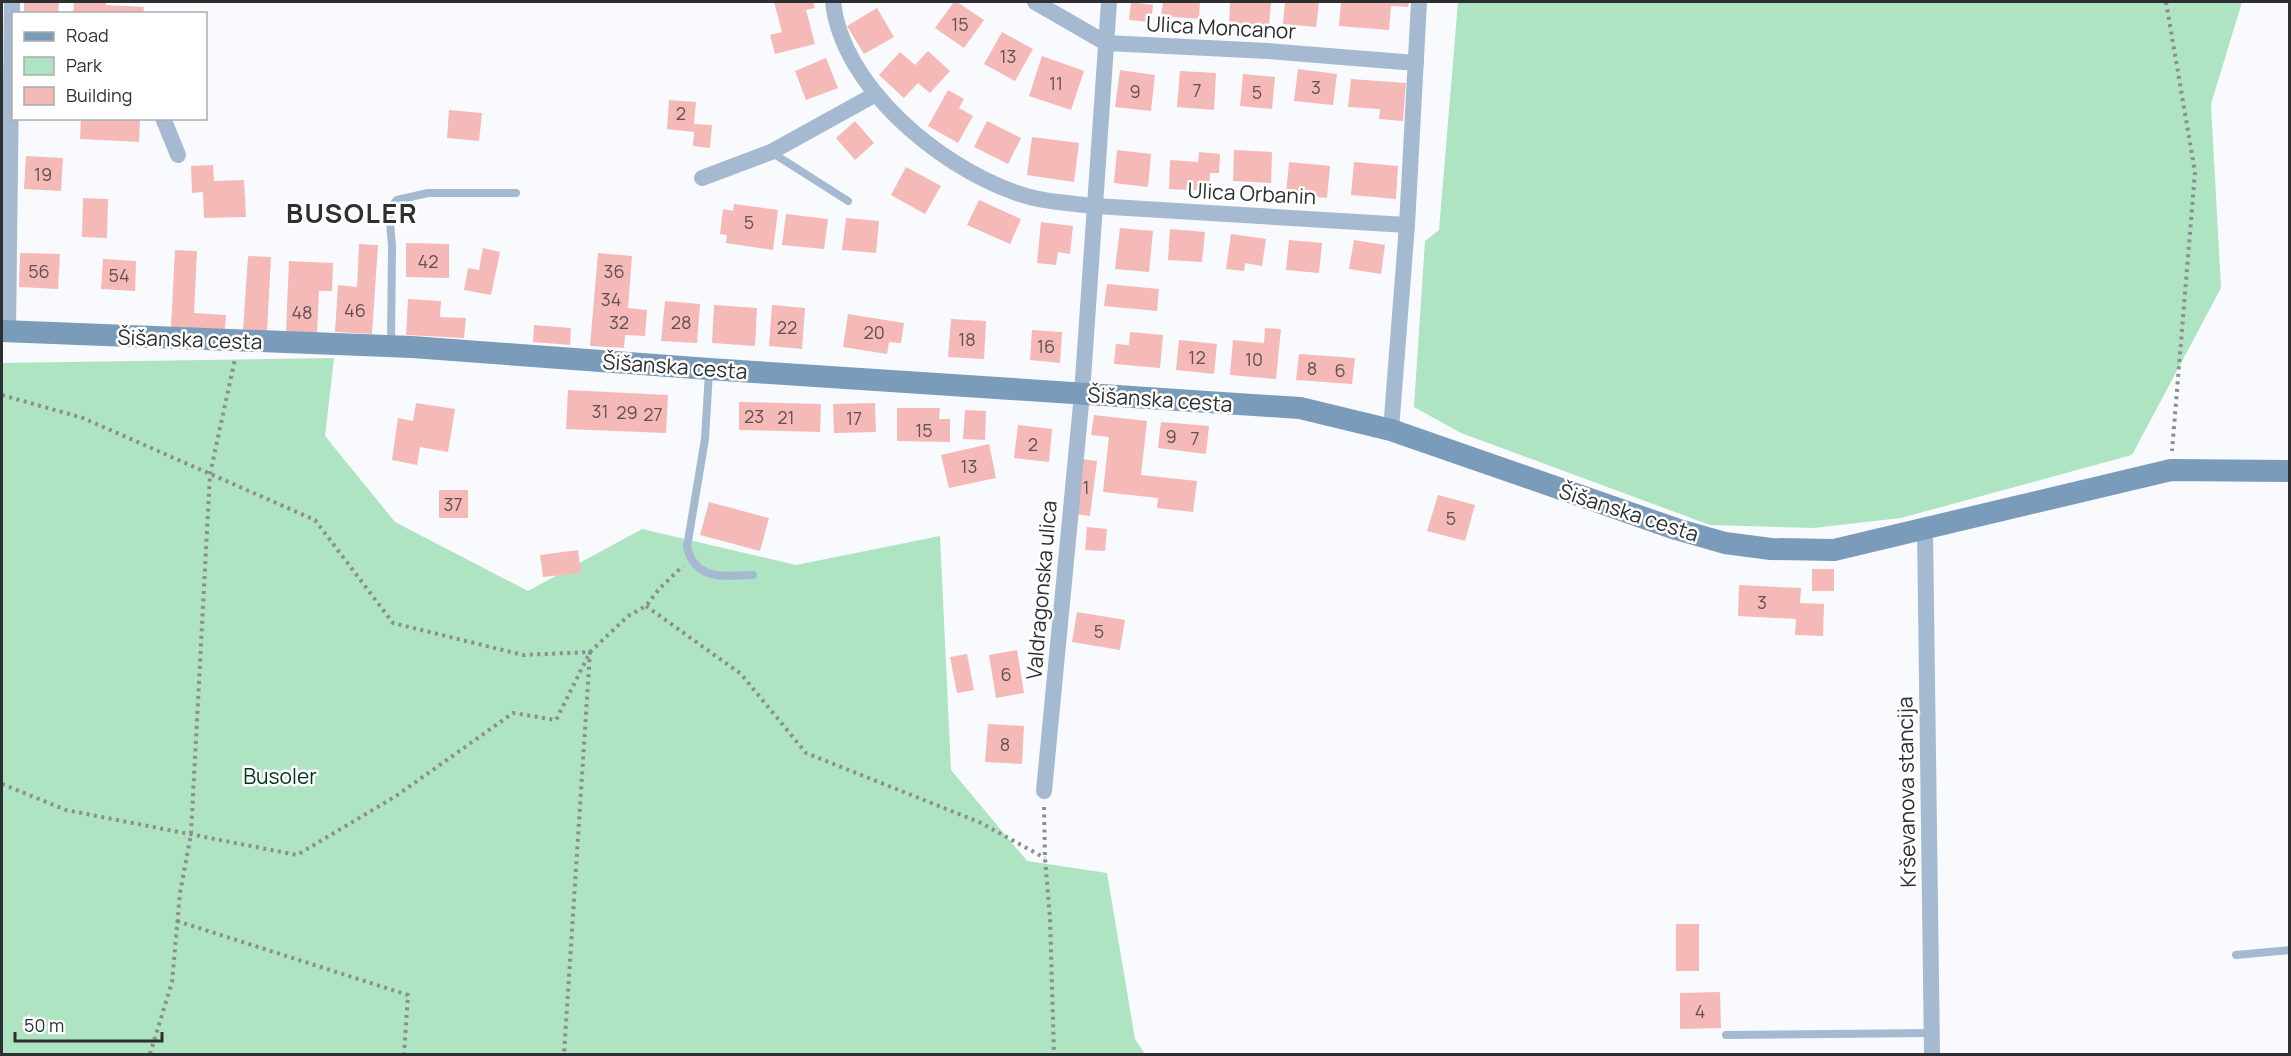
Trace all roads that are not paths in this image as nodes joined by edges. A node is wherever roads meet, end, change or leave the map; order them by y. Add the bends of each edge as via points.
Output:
1 (12, 2) edge
2 (833, 2) edge
3 (1035, 2) edge
4 (1109, 2) edge
5 (1419, 2) edge
6 (1106, 44) junction
7 (9, 54) edge
8 (1416, 63) junction
9 (876, 94) junction
10 (164, 120) edge
11 (771, 152) junction
12 (178, 155) dead end
13 (702, 178) dead end
14 (516, 193) dead end
15 (848, 201) dead end
16 (1095, 206) junction
17 (1407, 225) junction
18 (5, 331) edge
19 (391, 346) junction
20 (709, 369) junction
21 (1082, 394) junction
22 (1391, 430) junction
23 (2289, 471) edge
24 (1925, 529) junction
25 (753, 575) dead end
26 (1044, 790) road end
27 (2289, 950) edge
28 (2236, 955) dead end
29 (1931, 1033) junction
30 (1726, 1035) dead end
31 (1932, 1054) edge

1 - 7 street
2 - 9 street, Ulica Orbanin via 843,41
3 - 6 street, Ulica Moncanor
4 - 6 street
5 - 8 street
6 - 8 street, Ulica Moncanor
6 - 16 street
7 - 18 street
8 - 17 street
9 - 11 street
9 - 16 street, Ulica Orbanin via 899,120 927,142 989,182 1044,201
10 - 12 street
11 - 13 street
11 - 15 lane
14 - 19 lane via 429,193 397,200 389,209
16 - 17 street, Ulica Orbanin
16 - 21 street
17 - 22 street
18 - 19 main road, Šišanska cesta
19 - 20 main road, Šišanska cesta
20 - 21 main road, Šišanska cesta
20 - 25 lane via 705,439 687,547 690,560 701,570 717,576
21 - 22 main road, Šišanska cesta via 1300,408
21 - 26 street, Valdragonska ulica
22 - 24 main road, Šišanska cesta via 1725,543 1771,549 1834,550
23 - 24 main road, Šišanska cesta via 2171,470
24 - 29 street, Krševanova stancija
27 - 28 lane
29 - 30 lane
29 - 31 street, Krševanova stancija

